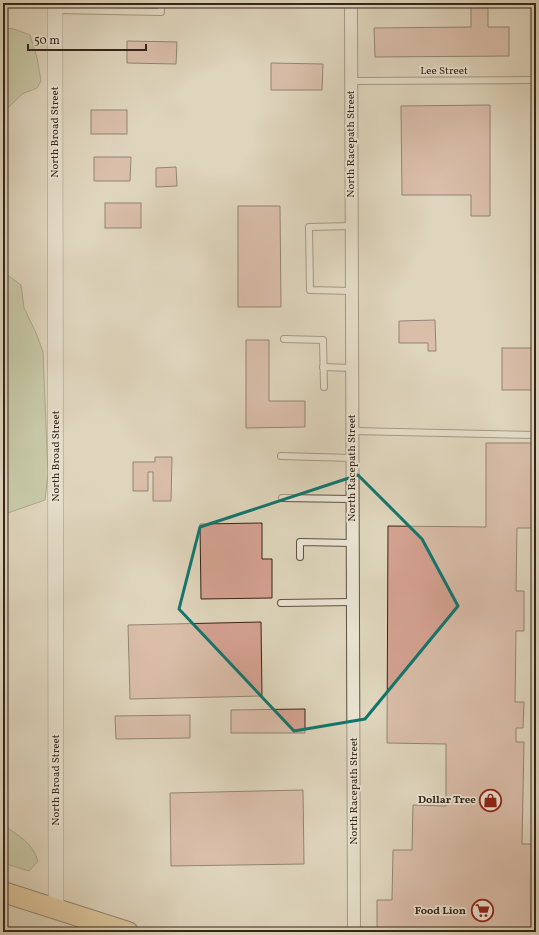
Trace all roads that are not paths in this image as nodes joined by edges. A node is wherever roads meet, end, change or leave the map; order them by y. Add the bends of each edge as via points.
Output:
1 (110, 3) edge
2 (161, 3) edge
3 (351, 3) edge
4 (55, 7) edge
5 (110, 11) junction
6 (536, 80) edge
7 (351, 81) junction
8 (352, 226) junction
9 (352, 291) junction
10 (284, 339) dead end
11 (323, 366) junction
12 (352, 368) junction
13 (324, 387) dead end
14 (352, 431) junction
15 (536, 435) edge
16 (281, 456) dead end
17 (352, 458) junction
18 (282, 498) dead end
19 (352, 499) junction
20 (353, 543) junction
21 (300, 557) dead end
22 (353, 602) junction
23 (281, 603) dead end
24 (3, 892) edge
25 (56, 909) junction
26 (128, 932) edge
27 (354, 932) edge

1 - 5 lane
2 - 5 lane via 161,12
3 - 7 street, North Racepath Street
4 - 5 lane
4 - 25 street, North Broad Street
6 - 7 lane, Lee Street
7 - 8 street, North Racepath Street
8 - 9 street, North Racepath Street
8 - 9 lane via 309,228 310,290
9 - 12 street, North Racepath Street
10 - 11 lane via 323,340
11 - 12 lane
11 - 13 lane
12 - 14 street, North Racepath Street
14 - 15 lane
14 - 17 street, North Racepath Street
16 - 17 lane
17 - 19 street, North Racepath Street
18 - 19 lane
19 - 20 street, North Racepath Street
20 - 21 lane via 300,542
20 - 22 street, North Racepath Street
22 - 23 lane
22 - 27 street, North Racepath Street
24 - 25 highway
25 - 26 highway

